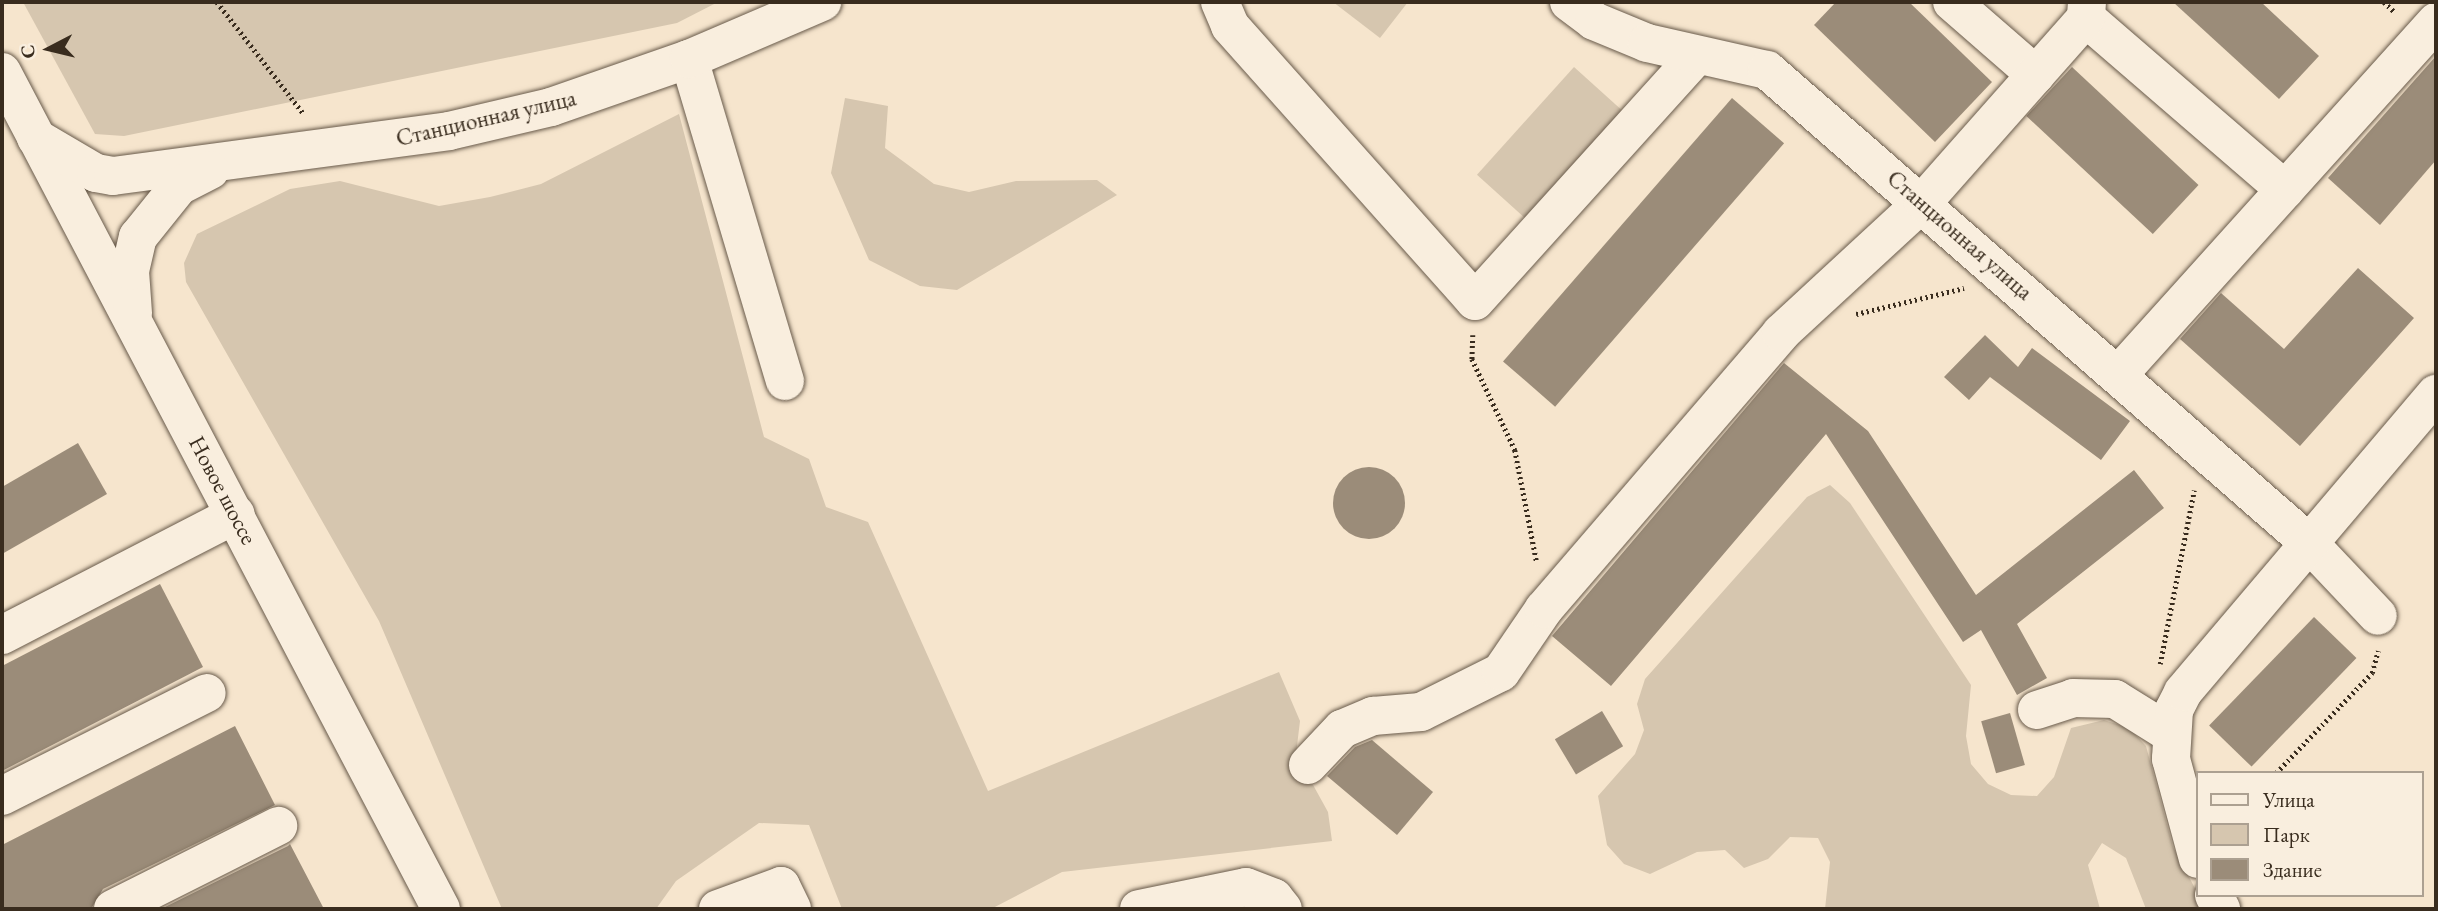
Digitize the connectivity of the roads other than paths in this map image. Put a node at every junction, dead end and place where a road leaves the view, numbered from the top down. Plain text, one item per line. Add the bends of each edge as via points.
1 (822, 2) edge
2 (1220, 2) edge
3 (1569, 2) edge
4 (1952, 2) edge
5 (2087, 10) edge
6 (2436, 22) edge
7 (1698, 55) junction
8 (689, 59) junction
9 (2, 72) edge
10 (2036, 75) junction
11 (2, 116) edge
12 (34, 136) junction
13 (218, 166) junction
14 (96, 173) junction
15 (2285, 190) junction
16 (1923, 202) junction
17 (74, 211) junction
18 (134, 322) junction
19 (2119, 374) junction
20 (785, 381) dead end
21 (2436, 394) edge
22 (236, 513) junction
23 (2309, 543) junction
24 (2378, 616) road end
25 (2, 635) edge
26 (207, 693) dead end
27 (2037, 710) dead end
28 (2171, 734) junction
29 (1308, 765) dead end
30 (2, 796) edge
31 (278, 827) dead end
32 (2196, 852) edge
33 (113, 909) edge
34 (441, 909) edge
35 (718, 909) edge
36 (792, 909) edge
37 (1139, 909) edge
38 (1283, 909) edge

1 - 8 street, Станционная улица
2 - 7 street via 1230,26 1475,301
3 - 7 street, Станционная улица via 1637,38
4 - 10 street
5 - 10 street
5 - 15 street
6 - 15 street
7 - 16 street, Станционная улица via 1767,71
8 - 13 street, Станционная улица via 551,107 331,150
8 - 20 street
9 - 12 street, Новое шоссе
10 - 16 street
11 - 12 street
12 - 14 street
12 - 17 street, Новое шоссе
13 - 14 street
13 - 18 street via 178,186 138,237 130,271
14 - 17 street via 77,195
15 - 19 street
16 - 19 street, Станционная улица
16 - 29 street via 1781,333 1544,609 1501,672 1421,712 1373,716 1342,729
17 - 18 street, Новое шоссе
18 - 22 street, Новое шоссе
19 - 23 street, Станционная улица
21 - 23 street
22 - 25 street
22 - 34 street, Новое шоссе
23 - 24 street, Станционная улица
23 - 28 street via 2172,681
26 - 30 street
27 - 28 street via 2073,698 2115,699
28 - 32 street via 2176,783
31 - 33 street
35 - 36 street via 781,886
37 - 38 street via 1247,887 1274,898

